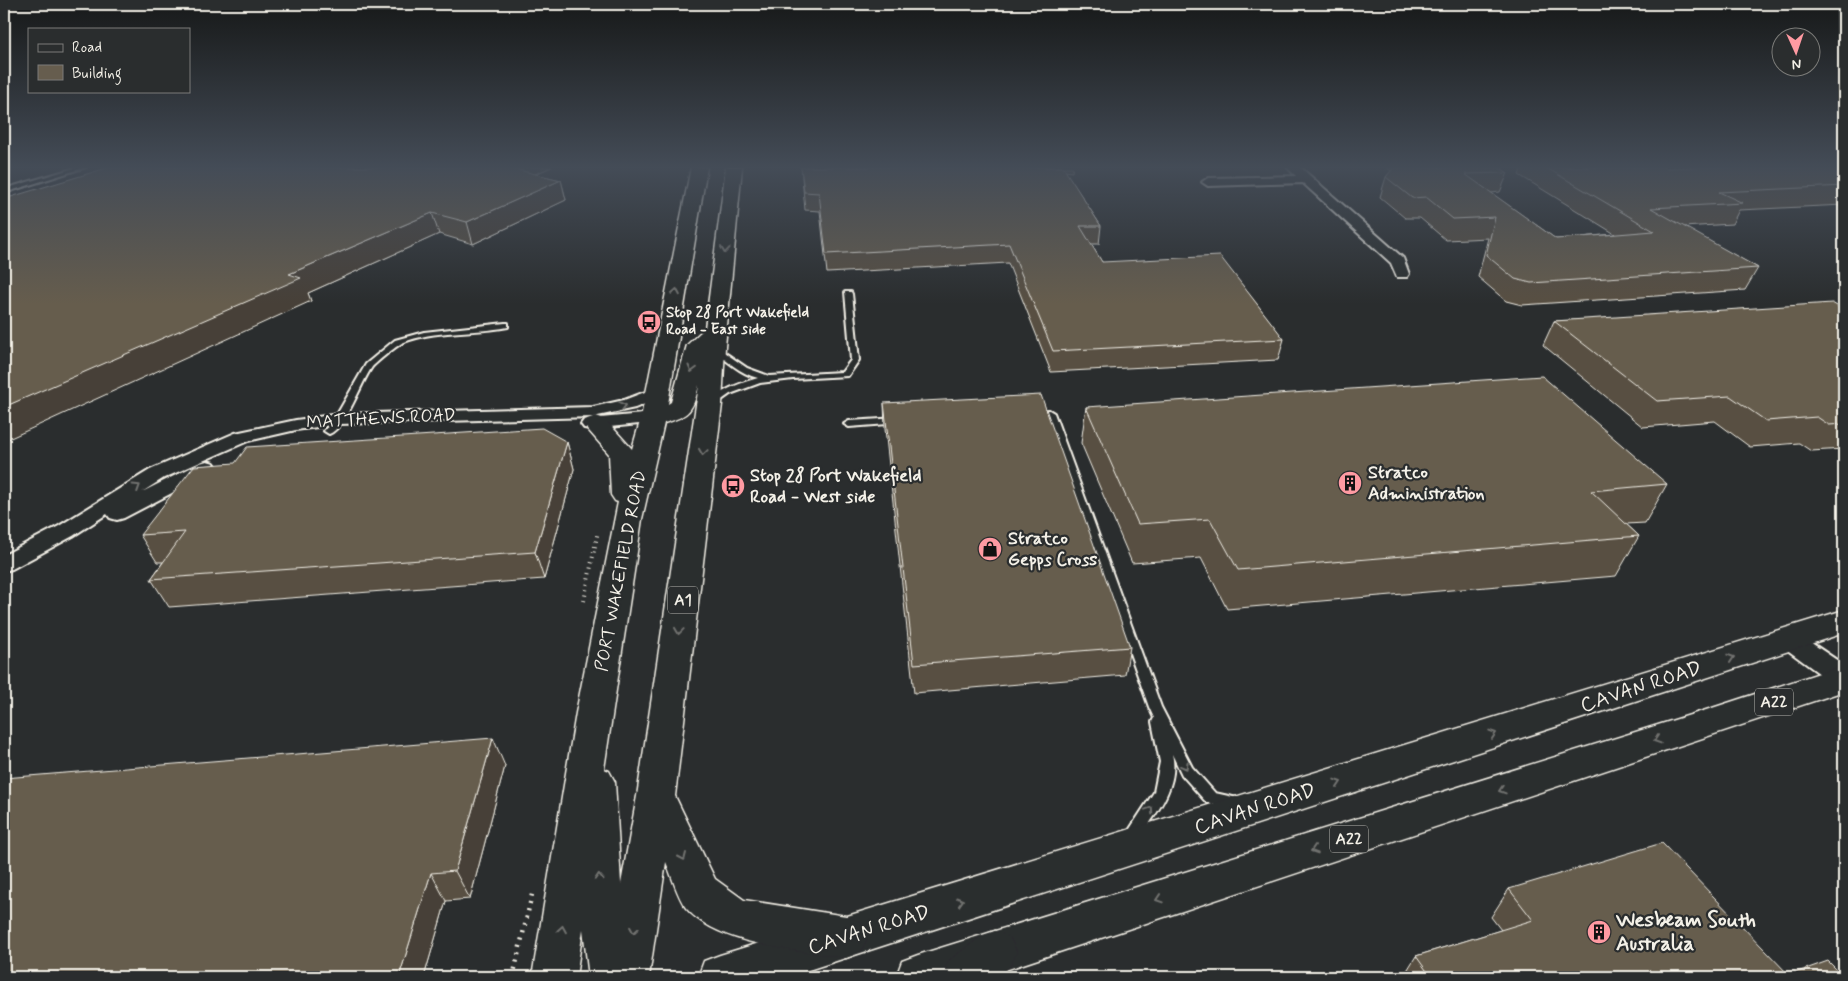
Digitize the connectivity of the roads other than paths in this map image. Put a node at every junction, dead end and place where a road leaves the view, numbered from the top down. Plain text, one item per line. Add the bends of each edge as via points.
1 (691, 213) edge
2 (729, 213) edge
3 (1344, 213) edge
4 (1402, 274) dead end
5 (848, 294) dead end
6 (505, 325) dead end
7 (715, 338) junction
8 (774, 378) junction
9 (658, 392) junction
10 (710, 404) junction
11 (1020, 414) edge
12 (653, 418) junction
13 (906, 421) edge
14 (596, 424) junction
15 (849, 424) dead end
16 (334, 425) junction
17 (628, 519) junction
18 (4, 564) edge
19 (1844, 621) edge
20 (1790, 640) junction
21 (1844, 678) edge
22 (1155, 707) junction
23 (594, 713) junction
24 (656, 796) junction
25 (1260, 808) junction
26 (1123, 851) junction
27 (846, 937) junction
28 (980, 964) edge
29 (554, 977) edge
30 (610, 977) edge
31 (627, 977) edge
32 (720, 977) edge
33 (918, 977) edge

9 -> 1 main road, PORT WAKEFIELD ROAD
2 -> 7 main road, A1
3 - 4 street via 1398,261
5 - 8 lane via 855,360 845,374
6 - 16 lane via 424,334 398,342 369,366
7 - 8 lane via 740,369
7 - 10 main road, A1
7 -> 12 main road via 698,345 682,406
8 - 10 lane via 730,389
9 - 12 main road, PORT WAKEFIELD ROAD
16 -> 9 street, MATTHEWS ROAD via 592,412 629,404
10 -> 24 main road, A1
11 - 22 lane via 1049,413
12 - 14 street, MATTHEWS ROAD
12 - 17 main road, PORT WAKEFIELD ROAD
13 - 15 lane
14 - 16 street, MATTHEWS ROAD via 380,428
14 - 17 main road via 623,458
16 - 18 street, MATTHEWS ROAD via 251,448 204,468 115,514 66,531
17 - 23 main road, PORT WAKEFIELD ROAD
19 - 20 main road, CAVAN ROAD
20 - 21 street
25 -> 20 main road, CAVAN ROAD
21 -> 28 main road, A22
22 -> 25 lane via 1187,771 1210,798
26 -> 22 lane via 1161,794 1167,762
29 -> 23 main road, PORT WAKEFIELD ROAD
30 -> 23 main road via 599,880
24 -> 27 main road via 700,893 712,904 742,920
24 -> 31 main road, A1
25 - 26 main road, CAVAN ROAD
27 -> 26 main road, CAVAN ROAD
27 - 32 main road, CAVAN ROAD
28 - 33 main road

